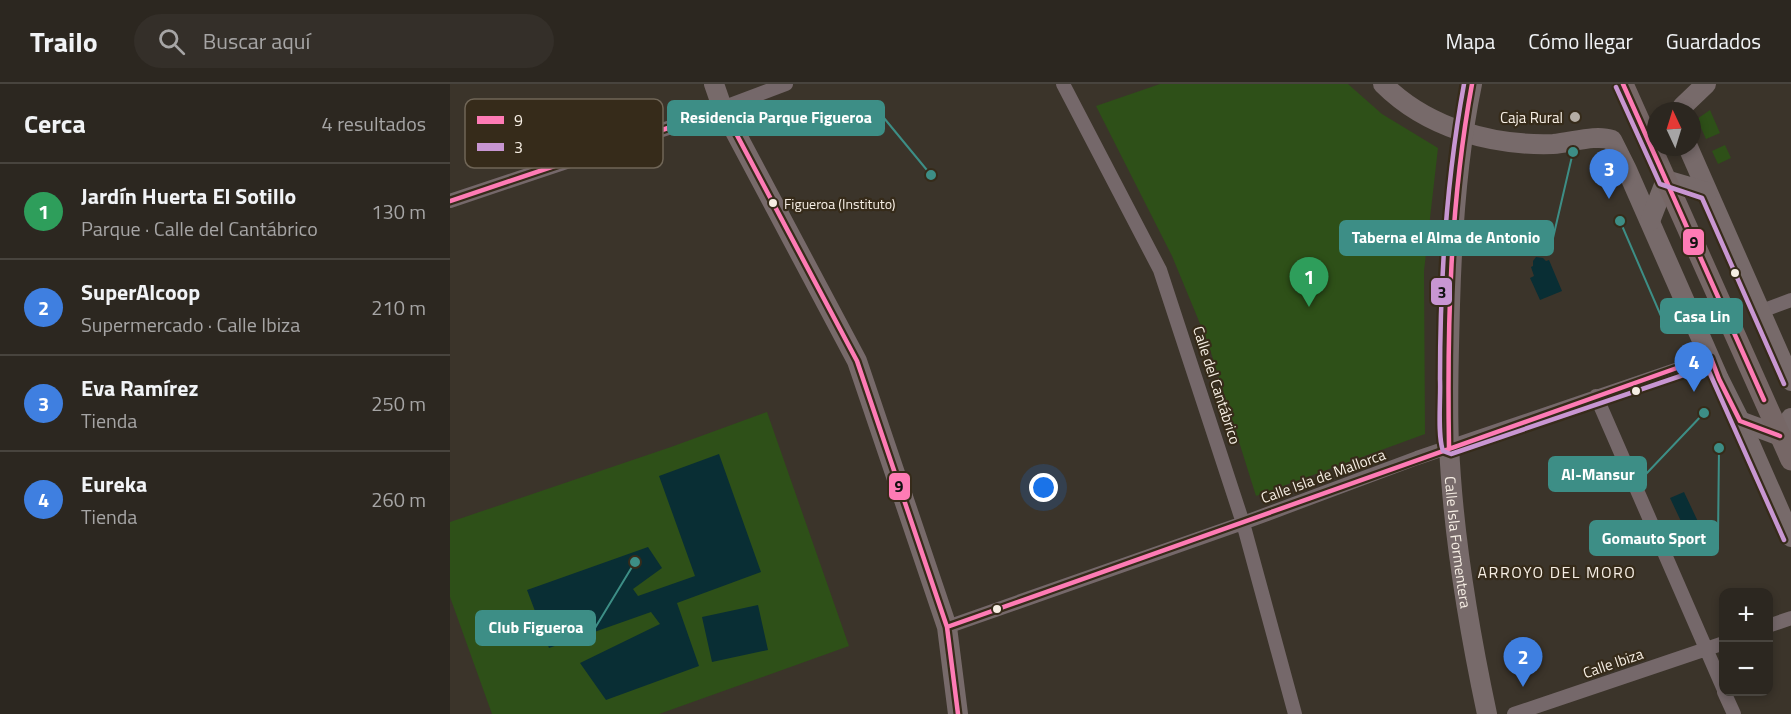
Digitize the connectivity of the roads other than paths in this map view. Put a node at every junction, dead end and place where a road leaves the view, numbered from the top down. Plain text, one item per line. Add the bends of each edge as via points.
1 (714, 84) edge
2 (786, 84) edge
3 (1063, 84) edge
4 (1383, 84) edge
5 (1472, 84) edge
6 (1623, 84) edge
7 (1706, 84) edge
8 (1687, 102) edge
9 (722, 107) junction
10 (663, 130) edge
11 (1462, 132) junction
12 (1692, 156) edge
13 (549, 168) edge
14 (1666, 180) junction
15 (1707, 192) junction
16 (450, 201) edge
17 (1650, 220) junction
18 (1791, 300) edge
19 (1759, 312) junction
20 (1710, 357) junction
21 (1791, 381) edge
22 (1596, 396) junction
23 (1740, 421) junction
24 (1786, 427) edge
25 (1449, 447) junction
26 (1791, 459) edge
27 (1243, 523) junction
28 (1791, 537) edge
29 (1791, 618) edge
30 (1773, 624) edge
31 (947, 627) junction
32 (1719, 645) edge
33 (1705, 649) junction
34 (1719, 680) edge
35 (1726, 696) edge
36 (958, 714) edge
37 (1295, 714) edge
38 (1487, 714) edge
39 (1514, 714) edge
40 (1734, 714) edge

1 - 9 main road
2 - 9 street
3 - 27 street, Calle del Cantábrico via 1160,270
4 - 11 main road via 1432,119
5 - 11 main road, Calle Isla Formentera
6 - 14 main road
7 - 8 main road
9 - 10 street
9 - 31 main road via 857,361
11 - 17 main road via 1528,144 1612,140
11 - 25 main road, Calle Isla Formentera via 1451,258
12 - 15 main road
13 - 16 street
14 - 15 main road
14 - 17 main road
14 - 24 main road
15 - 19 main road
17 - 20 main road
18 - 19 street
19 - 21 main road
20 - 22 street, Calle Isla de Mallorca
20 - 23 main road
22 - 25 street, Calle Isla de Mallorca
22 - 33 street
23 - 24 main road
23 - 28 main road
24 - 26 main road
25 - 27 street, Calle Isla de Mallorca
25 - 38 main road, Calle Isla Formentera via 1462,583
27 - 31 street, Calle Isla de Mallorca
27 - 37 street, Calle del Cantábrico
29 - 30 street
31 - 36 main road
32 - 33 street, Calle Ibiza
33 - 34 street
33 - 39 street, Calle Ibiza
35 - 40 street

